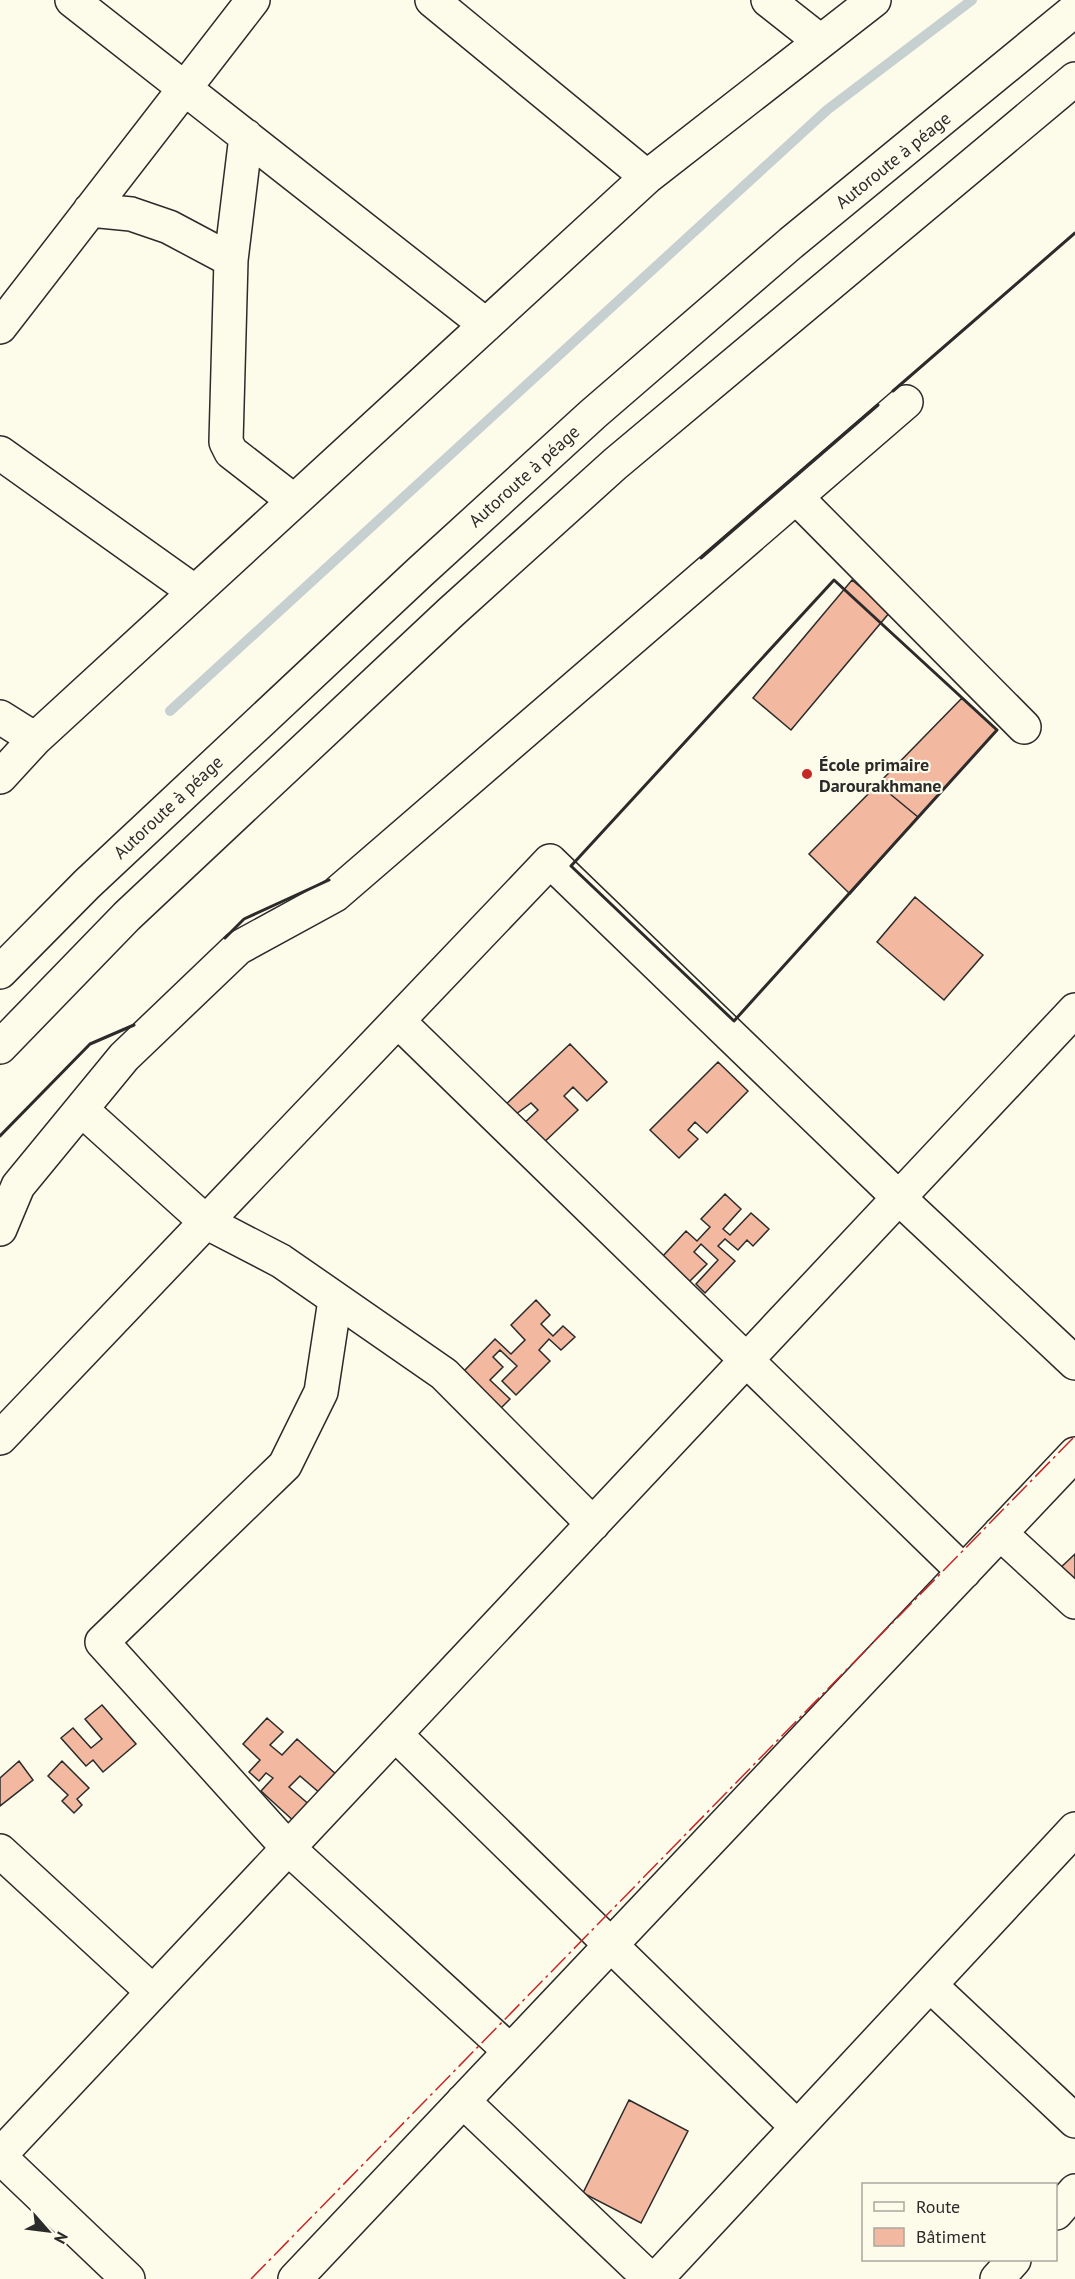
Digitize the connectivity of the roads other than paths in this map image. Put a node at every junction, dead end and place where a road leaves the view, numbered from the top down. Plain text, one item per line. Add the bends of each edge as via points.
1 (72, 0) edge
2 (254, 0) edge
3 (432, 0) edge
4 (768, 0) edge
5 (874, 0) edge
6 (1075, 10) edge
7 (820, 41) junction
8 (1075, 79) edge
9 (185, 88) junction
10 (246, 136) junction
11 (647, 177) junction
12 (90, 210) junction
13 (231, 260) junction
14 (486, 325) junction
15 (0, 327) edge
16 (906, 402) dead end
17 (0, 453) edge
18 (797, 498) junction
19 (294, 501) junction
20 (195, 592) junction
21 (0, 717) edge
22 (1024, 728) dead end
23 (35, 740) junction
24 (0, 777) edge
25 (0, 972) edge
26 (1075, 1010) edge
27 (398, 1021) junction
28 (0, 1047) edge
29 (82, 1110) junction
30 (899, 1198) junction
31 (206, 1222) junction
32 (0, 1229) edge
33 (335, 1300) junction
34 (747, 1360) junction
35 (1075, 1363) edge
36 (0, 1438) edge
37 (1075, 1454) edge
38 (593, 1524) junction
39 (1000, 1533) junction
40 (964, 1572) junction
41 (1075, 1602) edge
42 (395, 1734) junction
43 (1075, 1829) edge
44 (288, 1848) junction
45 (0, 1851) edge
46 (611, 1945) junction
47 (930, 1985) junction
48 (153, 1992) junction
49 (510, 2051) junction
50 (463, 2102) junction
51 (1075, 2121) edge
52 (797, 2127) junction
53 (0, 2156) edge
54 (1075, 2191) edge
55 (1057, 2212) edge
56 (1012, 2261) edge
57 (128, 2279) edge
58 (295, 2279) edge
59 (650, 2279) edge
60 (656, 2279) edge
61 (997, 2279) edge

1 - 9 main road
2 - 9 main road
3 - 11 main road
4 - 7 main road
5 - 7 main road
6 - 25 main road, Autoroute à péage via 791,243 593,414 95,876
7 - 11 main road
8 - 28 main road via 686,404 493,574 127,916
9 - 10 main road
9 - 12 main road
10 - 13 main road
10 - 14 main road
11 - 14 main road
12 - 13 main road via 131,214 169,227
12 - 15 main road
13 - 19 main road via 226,442 231,452
14 - 19 main road
16 - 18 main road
17 - 20 main road
18 - 22 main road
18 - 29 main road via 335,895 238,948 124,1058
19 - 20 main road
20 - 23 main road
21 - 23 main road
23 - 24 main road
26 - 30 main road
27 - 30 main road via 550,861
27 - 31 main road
27 - 34 main road
29 - 31 main road
29 - 32 main road via 18,1186
30 - 34 main road
30 - 35 main road
31 - 33 main road via 281,1261
31 - 36 main road
33 - 38 main road via 444,1374
33 - 44 main road via 321,1392 285,1465 102,1642
34 - 38 main road
34 - 40 main road
37 - 39 main road
38 - 42 main road
39 - 40 main road
39 - 41 main road
40 - 46 main road
42 - 44 main road
42 - 46 main road
43 - 47 main road
44 - 48 main road
44 - 49 main road
45 - 48 main road
46 - 49 main road
46 - 52 main road
47 - 51 main road
47 - 52 main road
48 - 53 main road
49 - 50 main road
50 - 58 main road
50 - 59 main road
52 - 60 main road
53 - 57 main road
54 - 55 main road
56 - 61 main road

